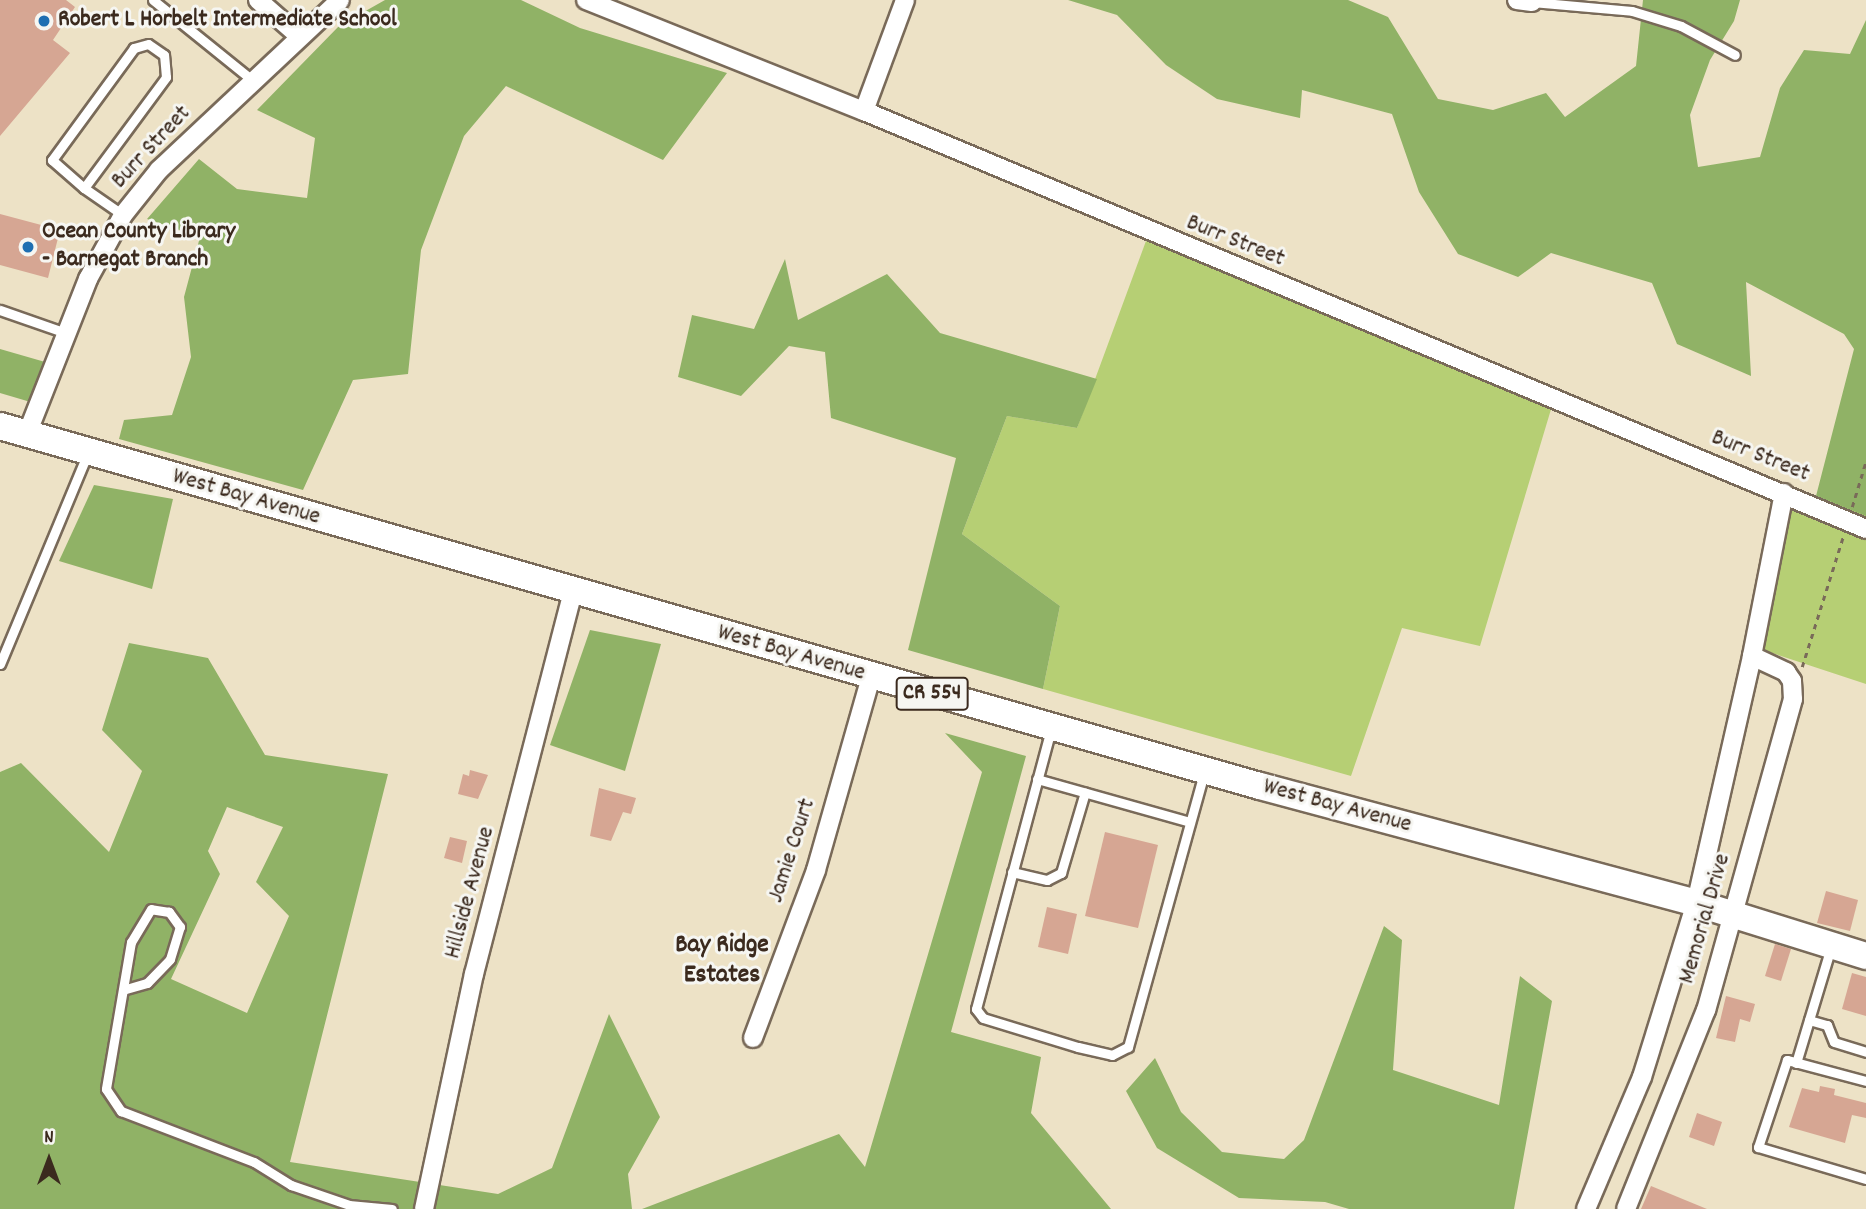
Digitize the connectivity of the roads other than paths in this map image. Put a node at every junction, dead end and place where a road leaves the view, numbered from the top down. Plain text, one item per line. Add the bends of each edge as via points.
1 (153, 0) edge
2 (258, 0) edge
3 (340, 0) edge
4 (586, 0) edge
5 (905, 0) edge
6 (1524, 1) edge
7 (299, 36) junction
8 (1735, 55) dead end
9 (252, 80) junction
10 (864, 111) junction
11 (84, 188) junction
12 (123, 215) junction
13 (0, 310) edge
14 (66, 333) junction
15 (0, 426) edge
16 (27, 434) junction
17 (88, 453) junction
18 (1784, 493) junction
19 (1866, 529) edge
20 (573, 591) junction
21 (1752, 656) junction
22 (0, 664) edge
23 (871, 677) junction
24 (1051, 727) junction
25 (1205, 771) junction
26 (1037, 779) junction
27 (1085, 792) junction
28 (1190, 822) junction
29 (1012, 872) junction
30 (1696, 902) junction
31 (1733, 914) junction
32 (1832, 945) junction
33 (1866, 956) edge
34 (126, 989) junction
35 (1809, 1020) junction
36 (753, 1038) dead end
37 (1866, 1052) edge
38 (1796, 1063) junction
39 (1866, 1081) edge
40 (1866, 1179) edge
41 (392, 1209) edge
42 (424, 1209) edge
43 (1586, 1209) edge
44 (1626, 1209) edge

1 - 9 lane
2 - 7 street
3 - 7 street, Burr Street
4 - 10 street, Burr Street
5 - 10 street
6 - 8 lane via 1632,10 1681,26
7 - 9 street, Burr Street
9 - 12 street, Burr Street via 159,170
10 - 18 street, Burr Street via 1027,183
11 - 11 lane via 166,77 164,55 148,44 134,48 52,160
11 - 12 lane
12 - 14 street, Burr Street via 93,269
13 - 14 lane
14 - 16 street, Burr Street
15 - 16 main road, West Bay Avenue / CR 554
16 - 17 main road, West Bay Avenue / CR 554
17 - 20 main road, West Bay Avenue / CR 554
17 - 22 lane
18 - 19 street, Burr Street
18 - 21 street, Memorial Drive
20 - 23 main road, West Bay Avenue / CR 554
20 - 42 street, Hillside Avenue via 474,974
21 - 30 street, Memorial Drive
21 - 31 street, Memorial Drive via 1786,672 1794,690
23 - 24 main road, West Bay Avenue / CR 554
23 - 36 street, Jamie Court via 816,870
24 - 25 main road, West Bay Avenue / CR 554
24 - 26 lane
25 - 28 lane
25 - 30 main road, West Bay Avenue / CR 554
26 - 27 lane
26 - 29 lane
27 - 28 lane
27 - 29 lane via 1061,873 1047,880
28 - 29 lane via 1128,1047 1117,1055 978,1014 976,1003
30 - 31 main road, West Bay Avenue / CR 554
30 - 43 street, Memorial Drive via 1642,1077
31 - 32 main road, West Bay Avenue / CR 554
31 - 44 street, Memorial Drive via 1706,1010
32 - 33 main road, West Bay Avenue / CR 554
32 - 35 lane
34 - 34 lane via 131,942 151,909 169,912 180,927 170,960 147,983
34 - 41 lane via 106,1089 121,1111 254,1162 291,1185 349,1205
35 - 37 lane via 1827,1025 1834,1042
35 - 38 lane
38 - 39 lane
38 - 40 lane via 1787,1060 1758,1147

